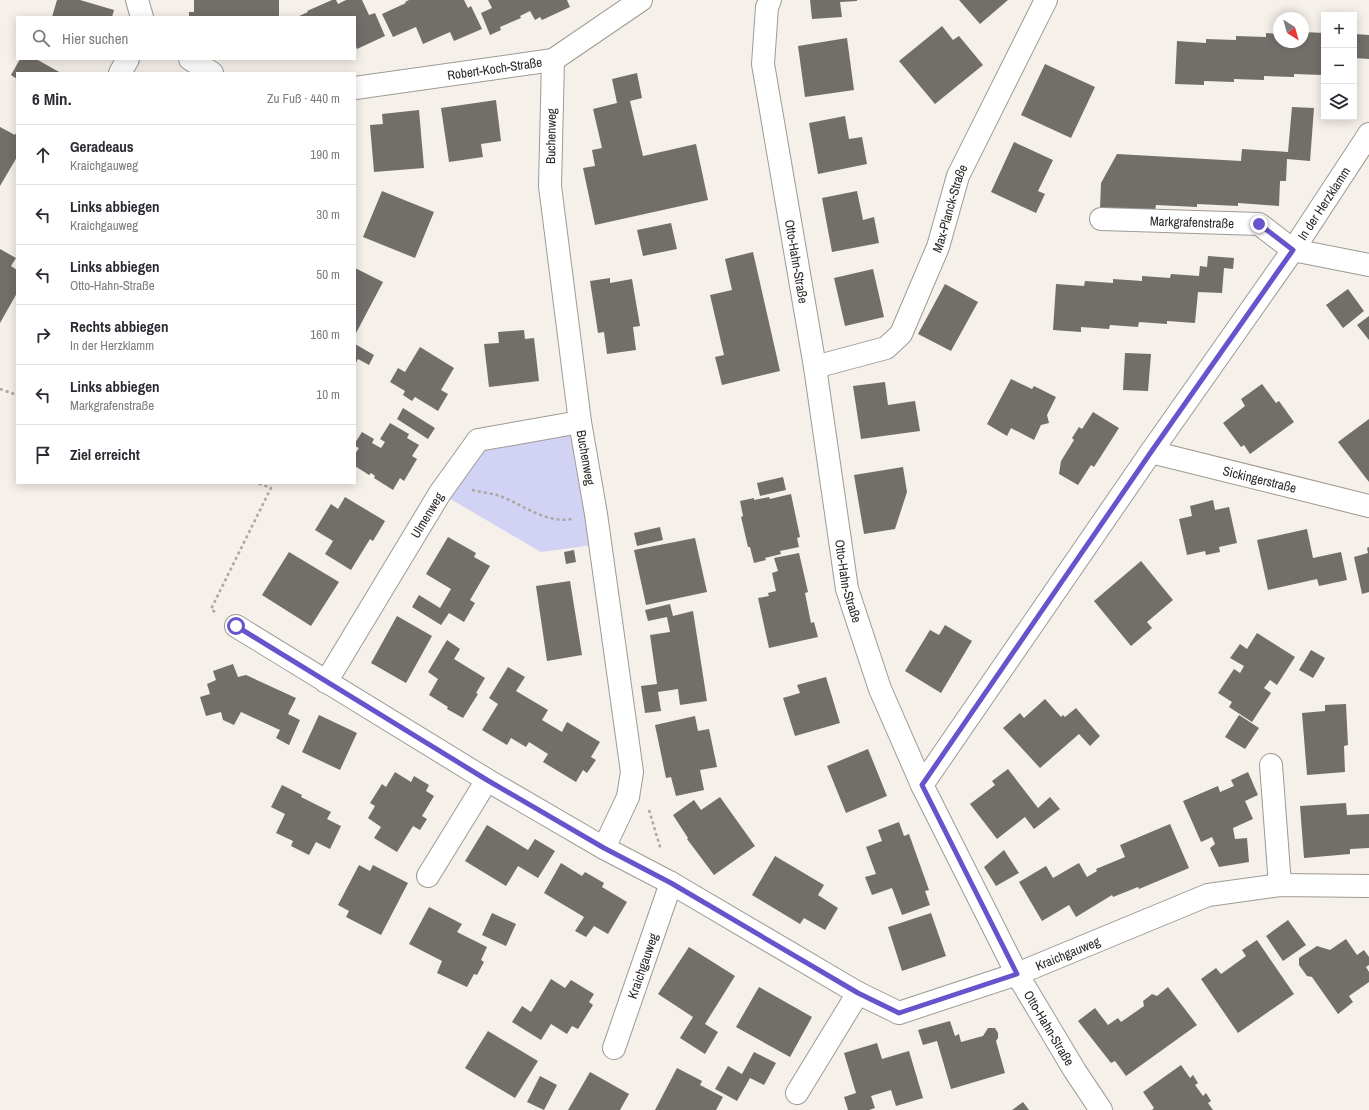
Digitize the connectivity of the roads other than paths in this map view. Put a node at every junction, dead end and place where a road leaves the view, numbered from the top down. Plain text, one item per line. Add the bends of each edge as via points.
1 (137, 0) edge
2 (641, 0) edge
3 (770, 0) edge
4 (1046, 0) edge
5 (142, 16) edge
6 (127, 60) edge
7 (192, 60) edge
8 (553, 60) junction
9 (121, 72) edge
10 (210, 72) edge
11 (356, 88) edge
12 (1369, 134) edge
13 (1102, 219) dead end
14 (1293, 250) junction
15 (1369, 264) edge
16 (815, 367) junction
17 (580, 422) junction
18 (1151, 452) junction
19 (1369, 506) edge
20 (236, 626) road end
21 (326, 682) junction
22 (1272, 765) dead end
23 (487, 780) junction
24 (922, 785) junction
25 (604, 848) junction
26 (428, 876) dead end
27 (671, 883) junction
28 (1280, 885) junction
29 (1369, 886) edge
30 (1017, 974) junction
31 (858, 993) junction
32 (614, 1048) dead end
33 (797, 1093) dead end
34 (1101, 1110) edge

1 - 5 street
2 - 8 street, Robert-Koch-Straße
3 - 16 street, Otto-Hahn-Straße via 767,7 763,64
4 - 16 street, Max-Planck-Straße via 958,176 938,247 901,334 886,348
6 - 9 street
7 - 10 street
8 - 11 street, Robert-Koch-Straße
8 - 17 street, Buchenweg via 550,186
12 - 14 street, In der Herzklamm
13 - 14 street, Markgrafenstraße via 1259,224
14 - 15 street, Markgrafenstraße
14 - 18 street, In der Herzklamm
16 - 24 street, Otto-Hahn-Straße via 847,589 880,689
17 - 21 street, Ulmenweg via 478,440 449,480
17 - 25 street, Buchenweg via 596,514 632,772 628,797
18 - 19 street, Sickingerstraße
18 - 24 street, In der Herzklamm
20 - 21 street, Kraichgauweg
21 - 23 street, Kraichgauweg
22 - 28 street
23 - 25 street, Kraichgauweg
23 - 26 street
24 - 30 street, Otto-Hahn-Straße
25 - 27 street, Kraichgauweg
27 - 31 street, Kraichgauweg
27 - 32 street, Kraichgauweg
28 - 29 street, Kraichgauweg
28 - 30 street, Kraichgauweg via 1208,896
30 - 31 street, Kraichgauweg via 899,1013
30 - 34 street, Otto-Hahn-Straße
31 - 33 street

